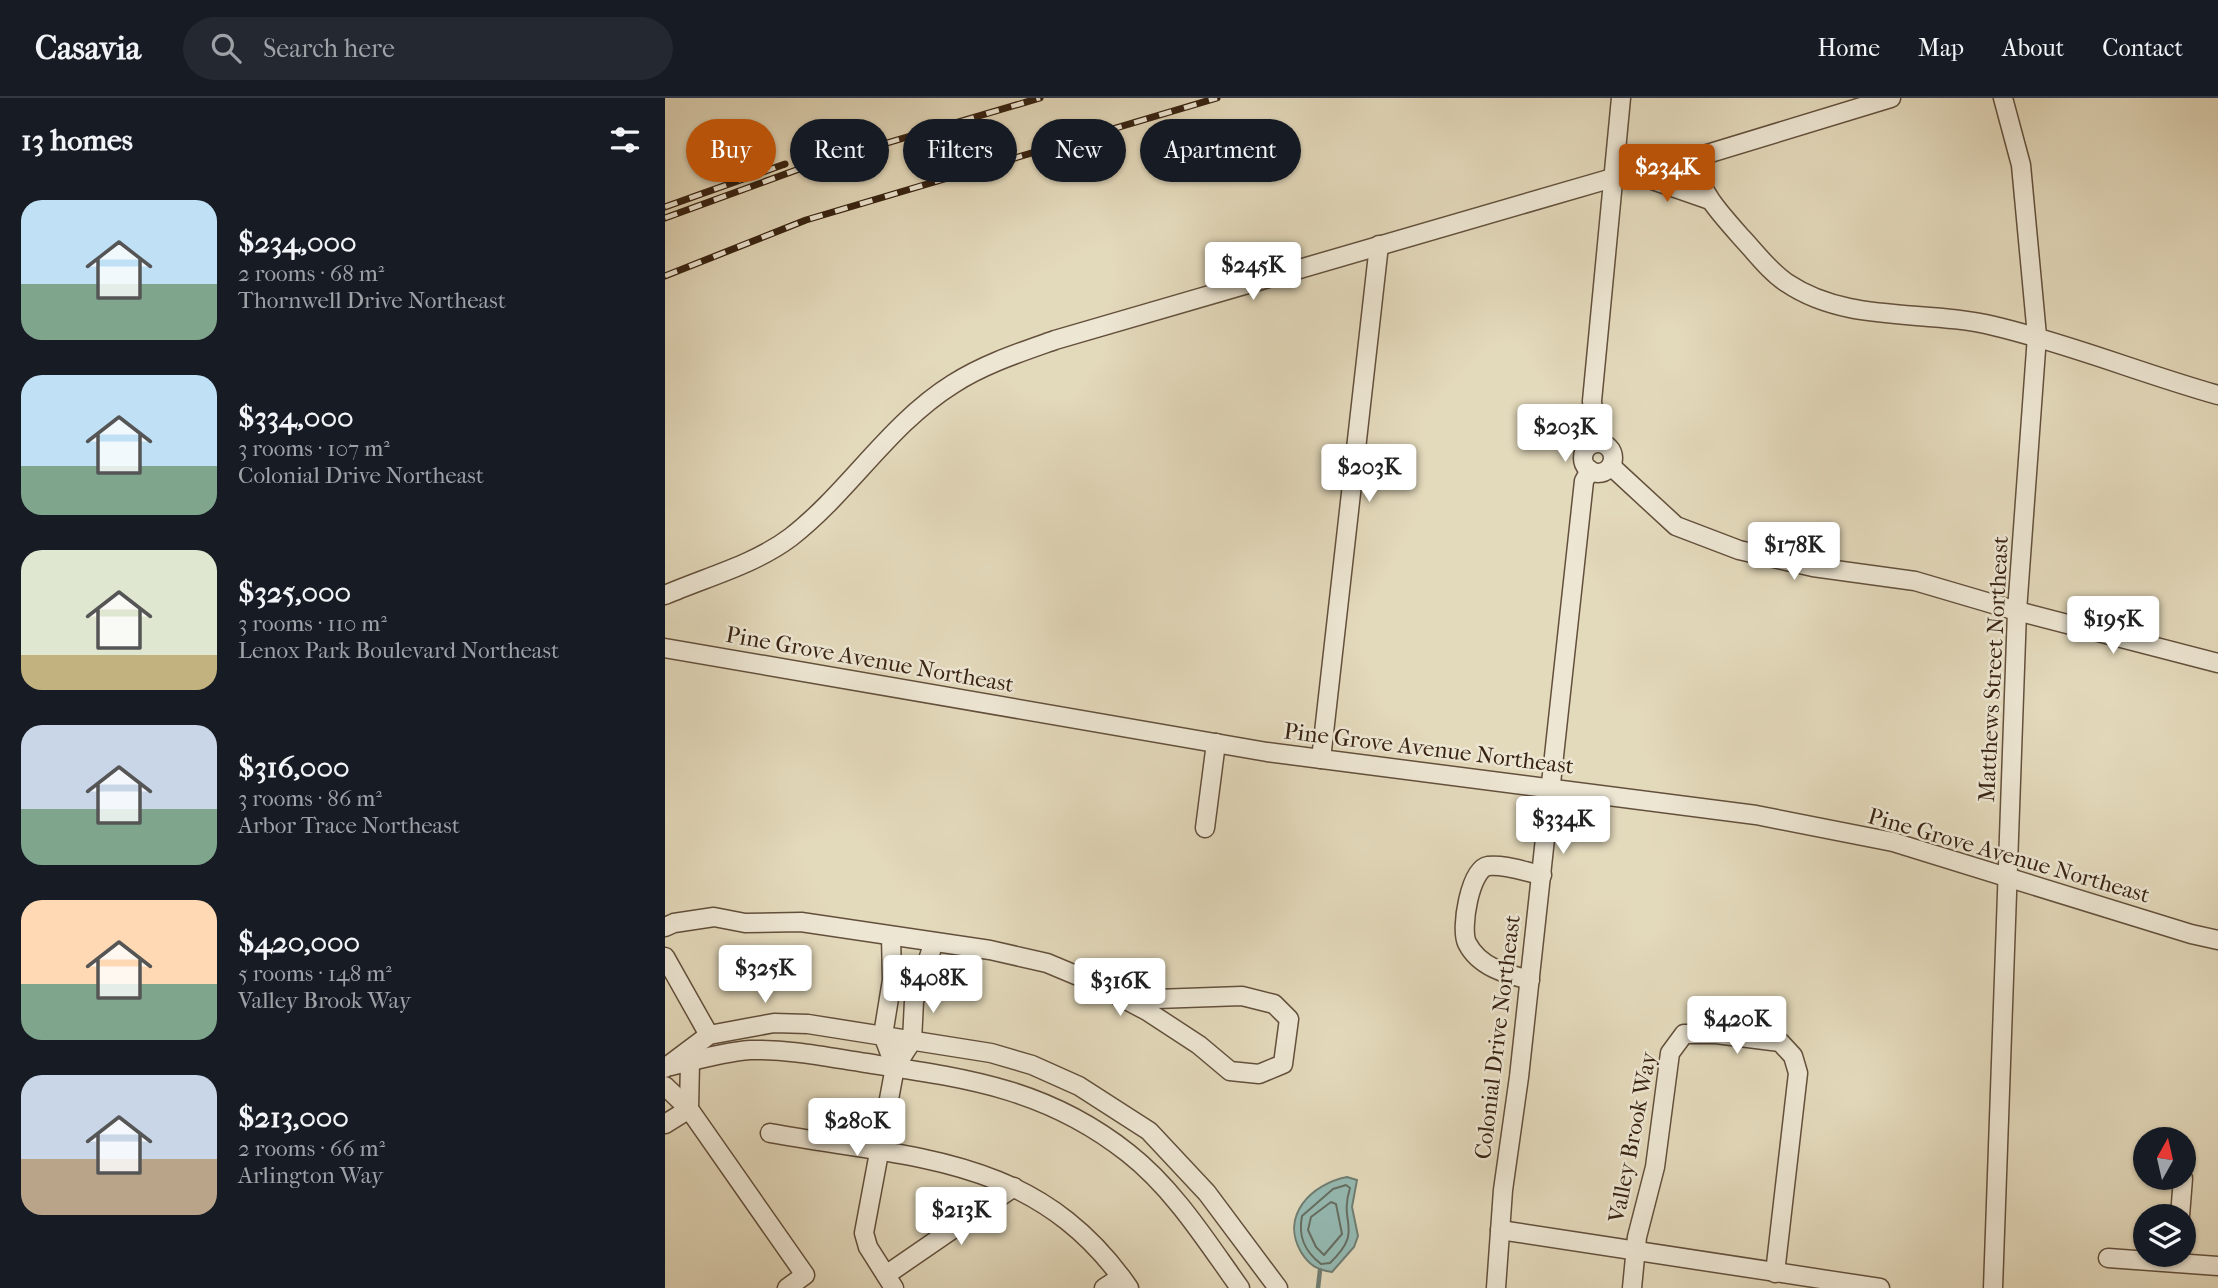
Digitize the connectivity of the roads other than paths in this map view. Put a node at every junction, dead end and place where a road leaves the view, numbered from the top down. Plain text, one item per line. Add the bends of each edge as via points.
1 (1621, 98) edge
2 (1891, 98) edge
3 (2003, 98) edge
4 (1691, 159) junction
5 (1638, 175) junction
6 (1616, 177) junction
7 (1707, 199) junction
8 (1379, 245) junction
9 (2037, 336) junction
10 (2218, 395) edge
11 (1596, 442) junction
12 (1611, 466) junction
13 (1590, 470) junction
14 (666, 591) edge
15 (2017, 611) junction
16 (665, 648) edge
17 (2218, 663) edge
18 (1216, 743) junction
19 (1321, 759) junction
20 (1551, 788) junction
21 (1205, 828) dead end
22 (1542, 875) junction
23 (2010, 876) junction
24 (665, 927) edge
25 (891, 936) junction
26 (2218, 940) edge
27 (934, 943) junction
28 (665, 957) edge
29 (1530, 980) junction
30 (891, 996) junction
31 (1127, 1000) junction
32 (914, 1001) junction
33 (709, 1035) junction
34 (883, 1035) junction
35 (912, 1041) junction
36 (689, 1062) junction
37 (666, 1067) edge
38 (895, 1068) junction
39 (665, 1086) edge
40 (689, 1109) junction
41 (665, 1124) edge
42 (770, 1133) dead end
43 (878, 1153) junction
44 (1014, 1187) junction
45 (1500, 1230) junction
46 (1636, 1251) junction
47 (2108, 1258) dead end
48 (2133, 1258) edge
49 (2196, 1262) edge
50 (2218, 1266) edge
51 (1775, 1273) junction
52 (890, 1282) edge
53 (1125, 1282) edge
54 (1855, 1286) edge
55 (787, 1288) edge
56 (1104, 1288) edge
57 (1241, 1288) edge
58 (1278, 1288) edge
59 (1496, 1288) edge
60 (1632, 1288) edge
61 (1880, 1288) edge
62 (1993, 1288) edge

1 - 6 street
2 - 4 street
3 - 9 street, Matthews Street Northeast via 2021,166
4 - 5 street
4 - 7 street
5 - 6 street
5 - 7 street
6 - 8 street
6 - 11 street via 1592,401
7 - 9 street via 1786,282 1820,300 1864,312 1990,324
8 - 14 street via 1002,359 952,384 899,427 827,505 789,538 755,558
8 - 19 street
9 - 10 street
9 - 15 street, Matthews Street Northeast
11 - 12 street via 1611,450
11 - 13 street via 1583,457
12 - 13 street via 1601,472
12 - 15 street via 1676,526 1739,550 1915,581
13 - 20 street, Colonial Drive Northeast via 1584,481
15 - 17 street
15 - 23 street, Matthews Street Northeast
16 - 18 street, Pine Grove Avenue Northeast
18 - 19 street, Pine Grove Avenue Northeast
18 - 21 street
19 - 20 street, Pine Grove Avenue Northeast
20 - 22 street, Colonial Drive Northeast
20 - 23 street, Pine Grove Avenue Northeast via 1756,815 1893,842
22 - 29 street, Colonial Drive Northeast
22 - 29 street via 1490,866 1481,869 1473,879 1464,931 1472,951 1498,972
23 - 26 street, Pine Grove Avenue Northeast
23 - 62 street, Matthews Street Northeast
24 - 25 street via 714,917 745,923 801,922
25 - 27 street
25 - 30 street
27 - 31 street via 1047,963
27 - 32 street
28 - 33 street
29 - 45 street, Colonial Drive Northeast
30 - 32 street
30 - 34 street
31 - 31 street via 1199,1045 1230,1071 1259,1074 1283,1064 1289,1019 1274,1004 1242,996
32 - 35 street
33 - 34 street via 774,1023
33 - 37 street
34 - 35 street
34 - 38 street
35 - 38 street
35 - 58 street via 991,1053 1032,1066 1113,1106 1149,1131 1175,1157
36 - 37 street
36 - 38 street via 746,1050 775,1050
36 - 40 street
38 - 43 street
38 - 57 street via 985,1082 1021,1093 1097,1131 1153,1177
39 - 40 street
40 - 41 street
40 - 55 street via 805,1275
42 - 43 street
43 - 44 street via 948,1163
43 - 52 street via 865,1233 868,1247
44 - 52 street
44 - 53 street via 1038,1198 1076,1227
45 - 46 street
45 - 59 street, Colonial Drive Northeast
46 - 51 street
46 - 51 street, Valley Brook Way via 1655,1167 1670,1053 1683,1034 1780,1042 1793,1056 1798,1073
46 - 60 street
47 - 48 street
49 - 50 street
51 - 54 street
53 - 56 street
54 - 61 street

